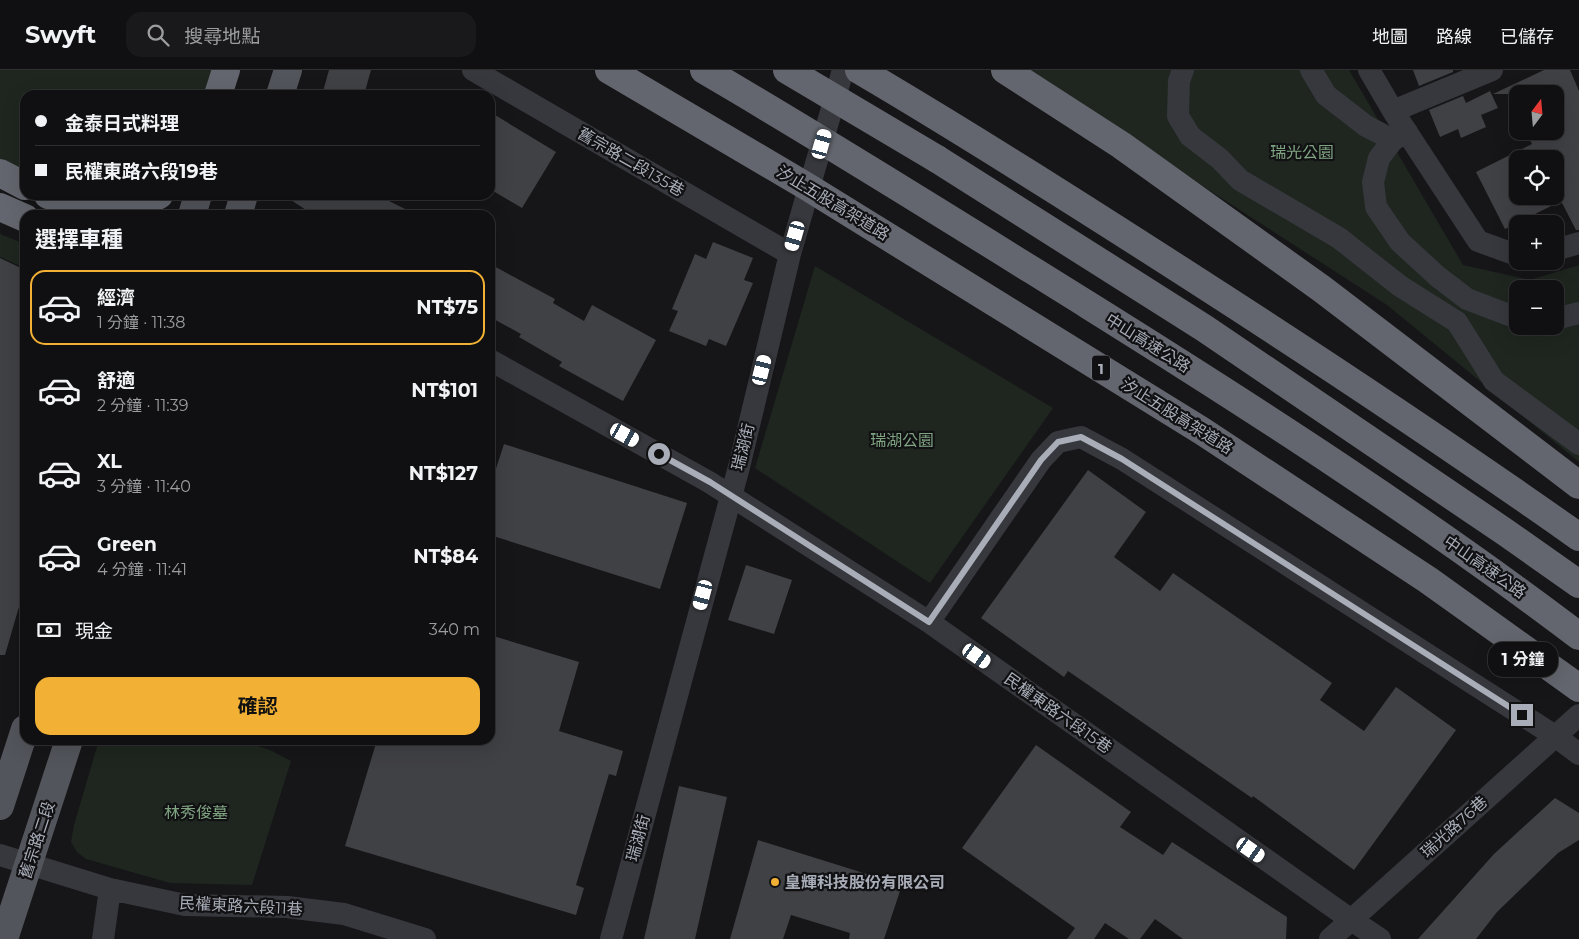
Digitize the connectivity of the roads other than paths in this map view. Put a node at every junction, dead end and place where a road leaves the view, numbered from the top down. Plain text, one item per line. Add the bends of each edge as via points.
1 (226, 70) edge
2 (239, 70) edge
3 (288, 70) edge
4 (473, 70) edge
5 (609, 70) edge
6 (704, 70) edge
7 (787, 70) edge
8 (843, 70) edge
9 (859, 70) edge
10 (1005, 70) edge
11 (1183, 70) edge
12 (1311, 70) edge
13 (1370, 70) edge
14 (1492, 70) edge
15 (220, 90) edge
16 (233, 90) edge
17 (282, 90) edge
18 (1393, 111) junction
19 (1400, 136) junction
20 (0, 173) edge
21 (20, 183) edge
22 (61, 200) edge
23 (150, 200) edge
24 (0, 208) edge
25 (112, 210) edge
26 (134, 210) edge
27 (20, 216) edge
28 (1579, 243) edge
29 (1564, 247) edge
30 (1509, 252) edge
31 (790, 254) junction
32 (1579, 313) edge
33 (1509, 315) edge
34 (1564, 317) edge
35 (495, 363) edge
36 (1579, 444) edge
37 (1579, 486) edge
38 (730, 495) junction
39 (1579, 537) edge
40 (1579, 584) edge
41 (929, 622) junction
42 (1579, 636) edge
43 (1579, 688) edge
44 (1579, 715) edge
45 (1555, 736) junction
46 (20, 744) edge
47 (67, 745) edge
48 (1579, 754) edge
49 (0, 806) edge
50 (0, 855) edge
51 (29, 864) junction
52 (110, 889) junction
53 (1350, 919) junction
54 (4, 939) edge
55 (103, 939) edge
56 (425, 939) edge
57 (611, 939) edge
58 (1330, 939) edge
59 (1380, 939) edge

1 - 15 highway
2 - 16 main road
3 - 17 main road
4 - 31 street, 舊宗路二段135巷
5 - 43 highway, 汐止五股高架道路 / 1, bridge via 806,186 1202,431 1428,580
6 - 42 highway, 中山高速公路, bridge via 914,196 1242,402 1490,570
7 - 40 highway, bridge via 1204,328
8 - 31 street, 瑞湖街
9 - 39 highway via 1081,206 1326,364
10 - 37 highway via 1121,144 1322,289
11 - 36 street via 1178,116 1190,136 1240,180 1339,238 1400,286 1457,322 1494,381
12 - 19 street via 1326,95 1366,126
13 - 18 street
14 - 18 street
18 - 19 street
19 - 30 street via 1478,241
19 - 33 street via 1379,158 1373,182 1376,207 1400,242 1437,276 1467,299
20 - 21 highway
22 - 25 highway
23 - 26 highway
24 - 27 highway
28 - 29 street
31 - 38 street, 瑞湖街
32 - 34 street
35 - 38 street, 民權東路六段15巷
38 - 41 street, 民權東路六段15巷
38 - 57 street, 瑞湖街
41 - 45 street via 1041,460 1058,442 1081,437 1122,459
41 - 53 street, 民權東路六段15巷
44 - 45 street, 瑞光路76巷
45 - 48 street
45 - 53 street, 瑞光路76巷
46 - 49 main road
47 - 51 main road, 舊宗路二段
50 - 51 street, 民權東路六段11巷
51 - 52 street, 民權東路六段11巷
51 - 54 main road, 舊宗路二段
52 - 55 street
52 - 56 street, 民權東路六段11巷 via 185,905 287,907 344,914
53 - 58 street, 瑞光路76巷
53 - 59 street, 民權東路六段15巷

